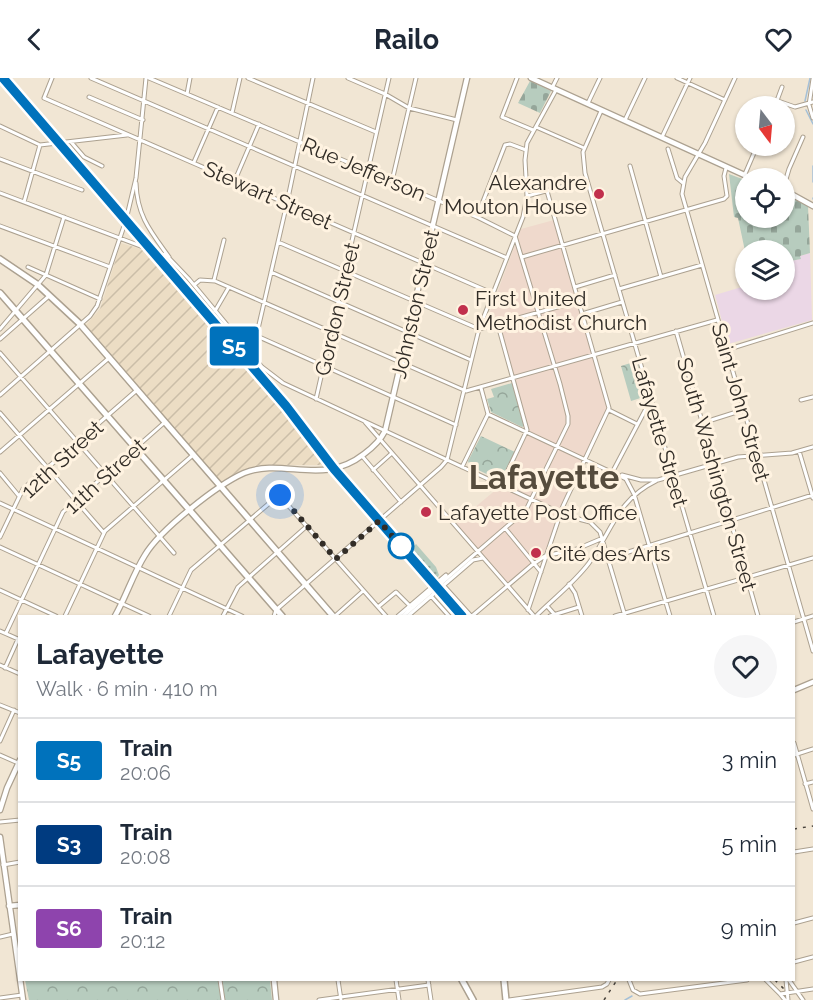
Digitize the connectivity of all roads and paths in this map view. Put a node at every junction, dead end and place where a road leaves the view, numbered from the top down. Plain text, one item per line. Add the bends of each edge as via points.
1 (52, 78) edge
2 (91, 78) edge
3 (148, 78) edge
4 (190, 78) edge
5 (240, 78) edge
6 (248, 78) edge
7 (313, 78) edge
8 (348, 78) edge
9 (389, 78) edge
10 (416, 78) edge
11 (466, 78) edge
12 (517, 78) edge
13 (531, 78) edge
14 (557, 78) edge
15 (600, 78) edge
16 (645, 78) edge
17 (677, 78) edge
18 (690, 78) edge
19 (735, 78) edge
20 (813, 79) edge
21 (688, 83) junction
22 (782, 87) dead end
23 (554, 89) junction
24 (187, 94) junction
25 (386, 94) junction
26 (779, 96) edge
27 (89, 98) dead end
28 (725, 100) junction
29 (144, 101) junction
30 (307, 103) junction
31 (811, 103) edge
32 (587, 105) junction
33 (218, 107) junction
34 (795, 107) edge
35 (410, 108) junction
36 (601, 111) junction
37 (232, 113) junction
38 (813, 118) edge
39 (143, 120) junction
40 (457, 120) junction
41 (625, 122) junction
42 (259, 124) junction
43 (0, 126) edge
44 (535, 128) junction
45 (208, 129) junction
46 (376, 132) junction
47 (129, 135) junction
48 (803, 137) dead end
49 (141, 139) junction
50 (662, 139) junction
51 (71, 142) junction
52 (299, 142) junction
53 (40, 145) junction
54 (249, 147) junction
55 (584, 148) junction
56 (669, 148) dead end
57 (526, 150) junction
58 (698, 155) junction
59 (0, 159) edge
60 (194, 162) junction
61 (295, 165) junction
62 (102, 166) dead end
63 (630, 166) dead end
64 (726, 168) junction
65 (790, 168) edge
66 (368, 171) junction
67 (33, 172) junction
68 (735, 172) edge
69 (136, 178) junction
70 (235, 180) junction
71 (587, 180) junction
72 (392, 181) junction
73 (683, 183) junction
74 (82, 190) dead end
75 (547, 191) junction
76 (0, 192) edge
77 (363, 195) junction
78 (795, 195) edge
79 (527, 196) junction
80 (439, 201) junction
81 (24, 202) junction
82 (287, 203) junction
83 (813, 206) edge
84 (686, 210) junction
85 (64, 217) junction
86 (477, 217) junction
87 (645, 222) junction
88 (433, 225) junction
89 (0, 226) edge
90 (355, 232) junction
91 (604, 234) junction
92 (515, 236) junction
93 (120, 239) junction
94 (224, 240) dead end
95 (278, 242) junction
96 (55, 245) junction
97 (562, 246) junction
98 (522, 257) junction
99 (507, 258) junction
100 (0, 259) edge
101 (171, 260) junction
102 (425, 263) junction
103 (702, 265) junction
104 (28, 267) dead end
105 (110, 267) junction
106 (271, 272) junction
107 (346, 272) junction
108 (46, 275) junction
109 (615, 275) junction
110 (661, 277) junction
111 (189, 279) junction
112 (200, 280) junction
113 (214, 280) junction
114 (37, 284) junction
115 (194, 285) junction
116 (229, 287) junction
117 (574, 287) junction
118 (619, 289) junction
119 (0, 293) edge
120 (492, 293) junction
121 (50, 294) junction
122 (100, 299) junction
123 (416, 301) junction
124 (579, 301) junction
125 (339, 302) junction
126 (622, 302) junction
127 (264, 303) junction
128 (15, 310) junction
129 (215, 311) junction
130 (538, 313) junction
131 (582, 314) junction
132 (22, 318) junction
133 (0, 320) edge
134 (717, 320) junction
135 (5, 322) junction
136 (813, 323) edge
137 (80, 324) junction
138 (498, 325) junction
139 (479, 328) junction
140 (0, 329) edge
141 (231, 330) junction
142 (332, 332) junction
143 (676, 332) junction
144 (409, 333) junction
145 (256, 336) junction
146 (0, 339) edge
147 (634, 343) junction
148 (726, 350) junction
149 (51, 351) junction
150 (248, 351) junction
151 (0, 353) edge
152 (594, 355) junction
153 (109, 358) junction
154 (471, 360) junction
155 (401, 363) junction
156 (324, 366) junction
157 (554, 367) junction
158 (21, 377) junction
159 (513, 378) junction
160 (79, 383) junction
161 (481, 388) junction
162 (137, 390) junction
163 (464, 391) junction
164 (0, 395) edge
165 (393, 397) junction
166 (813, 397) edge
167 (316, 399) junction
168 (801, 400) dead end
169 (651, 401) junction
170 (49, 410) junction
171 (609, 410) junction
172 (743, 410) junction
173 (0, 413) edge
174 (488, 414) junction
175 (107, 416) junction
176 (364, 421) junction
177 (165, 422) junction
178 (702, 423) junction
179 (637, 424) junction
180 (456, 426) junction
181 (385, 431) junction
182 (527, 432) junction
183 (19, 435) junction
184 (380, 440) junction
185 (77, 442) junction
186 (557, 447) junction
187 (813, 447) edge
188 (135, 448) junction
189 (800, 451) junction
190 (0, 452) edge
191 (392, 453) junction
192 (193, 454) junction
193 (756, 454) junction
194 (362, 456) junction
195 (585, 459) junction
196 (447, 460) junction
197 (714, 464) junction
198 (462, 467) junction
199 (47, 468) junction
200 (373, 470) junction
201 (613, 471) junction
202 (0, 473) edge
203 (105, 475) junction
204 (673, 476) junction
205 (163, 480) junction
206 (658, 480) junction
207 (501, 485) junction
208 (220, 486) junction
209 (420, 486) junction
210 (634, 495) junction
211 (20, 496) junction
212 (813, 496) edge
213 (532, 500) junction
214 (75, 501) junction
215 (400, 502) junction
216 (0, 503) edge
217 (133, 507) junction
218 (772, 508) junction
219 (13, 509) junction
220 (190, 511) junction
221 (560, 512) junction
222 (249, 519) junction
223 (731, 521) junction
224 (307, 526) junction
225 (505, 528) junction
226 (55, 529) junction
227 (104, 533) junction
228 (690, 534) junction
229 (0, 537) edge
230 (160, 537) junction
231 (603, 537) junction
232 (219, 545) junction
233 (650, 546) junction
234 (0, 547) edge
235 (97, 548) junction
236 (277, 552) junction
237 (478, 552) junction
238 (174, 553) dead end
239 (546, 555) junction
240 (483, 558) junction
241 (609, 558) junction
242 (813, 558) edge
243 (336, 559) junction
244 (535, 562) junction
245 (38, 565) junction
246 (788, 565) junction
247 (139, 568) junction
248 (541, 572) junction
249 (446, 574) dead end
250 (746, 577) junction
251 (248, 578) junction
252 (80, 584) junction
253 (305, 584) junction
254 (569, 584) junction
255 (444, 586) junction
256 (507, 586) junction
257 (182, 588) junction
258 (0, 590) edge
259 (706, 590) junction
260 (363, 591) junction
261 (431, 596) junction
262 (22, 600) junction
263 (666, 602) junction
264 (122, 604) junction
265 (410, 606) junction
266 (547, 606) junction
267 (378, 607) junction
268 (579, 607) junction
269 (227, 609) junction
270 (528, 610) junction
271 (275, 613) edge
272 (54, 615) edge
273 (65, 615) edge
274 (116, 615) edge
275 (147, 615) edge
276 (169, 615) edge
277 (224, 615) edge
278 (241, 615) edge
279 (333, 615) edge
280 (335, 615) edge
281 (385, 615) edge
282 (399, 615) edge
283 (404, 615) edge
284 (409, 615) edge
285 (448, 615) edge
286 (470, 615) edge
287 (472, 615) edge
288 (534, 615) edge
289 (536, 615) edge
290 (555, 615) joint
291 (582, 615) edge
292 (625, 615) edge
293 (670, 615) edge
294 (714, 615) edge
295 (758, 615) edge
296 (813, 616) edge
297 (804, 619) junction
298 (795, 622) edge
299 (0, 631) edge
300 (6, 633) junction
301 (18, 639) edge
302 (18, 642) edge
303 (813, 651) edge
304 (0, 666) edge
305 (5, 668) junction
306 (18, 673) edge
307 (813, 682) edge
308 (795, 690) edge
309 (0, 705) edge
310 (14, 710) junction
311 (18, 712) edge
312 (0, 741) edge
313 (813, 749) edge
314 (795, 754) edge
315 (0, 755) edge
316 (18, 761) edge
317 (18, 763) edge
318 (813, 782) edge
319 (806, 784) junction
320 (813, 809) edge
321 (0, 810) edge
322 (18, 820) edge
323 (0, 822) edge
324 (0, 837) edge
325 (813, 849) edge
326 (795, 852) edge
327 (18, 863) edge
328 (2, 867) edge
329 (18, 905) edge
330 (9, 906) junction
331 (813, 918) edge
332 (795, 923) edge
333 (13, 934) junction
334 (0, 936) edge
335 (813, 957) edge
336 (795, 962) edge
337 (18, 969) edge
338 (20, 981) edge
339 (220, 981) edge
340 (274, 981) edge
341 (338, 981) edge
342 (396, 981) edge
343 (428, 981) edge
344 (463, 981) edge
345 (504, 981) edge
346 (608, 981) edge
347 (630, 981) edge
348 (740, 981) edge
349 (767, 981) edge
350 (788, 981) edge
351 (789, 981) edge
352 (429, 985) junction
353 (397, 989) junction
354 (813, 989) edge
355 (797, 991) junction
356 (788, 992) junction
357 (780, 994) junction
358 (22, 997) edge
359 (0, 998) edge
360 (341, 999) edge
361 (223, 1000) edge
362 (276, 1000) edge
363 (319, 1000) edge
364 (399, 1000) edge
365 (431, 1000) edge
366 (473, 1000) edge
367 (508, 1000) edge
368 (786, 1000) edge
369 (803, 1000) edge

1 - 47 street, Stewart Street via 44,98
2 - 29 street
3 - 24 street, Rue Jefferson
3 - 29 street
4 - 24 street
5 - 37 street
6 - 30 street
7 - 30 street
8 - 25 street
9 - 25 street, Gordon Street
10 - 35 street
11 - 40 main road, Johnston Street
12 - 44 street via 502,117
13 - 23 main road
14 - 23 street
15 - 32 street
16 - 41 street
17 - 21 street
18 - 21 street
19 - 28 street
20 - 31 street
21 - 28 street
21 - 50 street
22 - 26 street
23 - 32 main road
23 - 44 street
24 - 33 street, Rue Jefferson
25 - 35 street
25 - 46 street, Gordon Street
27 - 39 street
28 - 58 street
29 - 39 street
29 - 45 street
30 - 46 street
30 - 52 street
31 - 34 street
31 - 38 street
32 - 36 main road
33 - 37 street, Rue Jefferson
33 - 45 street
35 - 40 street
35 - 72 street
36 - 41 main road
36 - 55 street, Lafayette Street
37 - 42 street, Rue Jefferson
39 - 49 street
40 - 80 main road, Johnston Street
41 - 50 main road
42 - 52 street, Rue Jefferson
42 - 54 street
43 - 53 street
44 - 55 street
44 - 57 street
45 - 54 street
45 - 60 street
46 - 66 street, Gordon Street
47 - 49 street, Stewart Street
47 - 51 street
48 - 65 street
49 - 60 street, Stewart Street
49 - 69 street
50 - 58 main road
51 - 53 street
51 - 62 street via 84,157
52 - 61 street
52 - 66 street, Rue Jefferson
53 - 67 street
54 - 61 street
54 - 70 street
55 - 71 street, Lafayette Street
56 - 73 street, Saint John Street via 676,176
57 - 79 street
57 - 86 street via 505,145
58 - 64 main road
58 - 73 street
59 - 67 street
60 - 70 street, Stewart Street
61 - 77 street
61 - 82 street
63 - 87 street
64 - 68 main road
64 - 84 street via 726,198
66 - 72 street, Rue Jefferson
66 - 77 street, Gordon Street
67 - 74 street
67 - 81 street
69 - 93 street
69 - 101 street via 144,220
70 - 82 street, Stewart Street
71 - 75 street
71 - 91 street, Lafayette Street
72 - 80 street, Rue Jefferson
73 - 84 street, Saint John Street
75 - 79 street
75 - 97 street
76 - 81 street
77 - 88 street
77 - 90 street, Gordon Street
78 - 83 main road
79 - 92 street
80 - 86 street, Rue Jefferson
80 - 88 main road, Johnston Street
81 - 85 street
82 - 90 street, Stewart Street
82 - 95 street
84 - 87 street
84 - 103 street, Saint John Street
85 - 93 street
85 - 96 street
86 - 92 street, Rue Jefferson
87 - 91 street
87 - 110 street
88 - 99 street
88 - 102 main road, Johnston Street
89 - 96 street
90 - 102 street, Stewart Street
90 - 107 street, Gordon Street
91 - 97 street
91 - 109 street, Lafayette Street
92 - 98 street
92 - 99 street
93 - 101 street
93 - 105 street
94 - 113 street
95 - 106 street
95 - 107 street
96 - 105 street
96 - 108 street
97 - 98 street
97 - 117 street
98 - 130 street
99 - 120 street
100 - 114 highway
101 - 111 street
102 - 120 street, Stewart Street
102 - 123 main road, Johnston Street
103 - 110 street
103 - 134 street, Saint John Street
104 - 108 street
105 - 122 street
106 - 125 street
106 - 127 street
107 - 123 street
107 - 125 street, Gordon Street
108 - 114 street
108 - 122 street
109 - 117 street
109 - 118 street, Lafayette Street
110 - 118 street
111 - 112 street
111 - 115 street
112 - 113 street
112 - 115 street
113 - 116 street
114 - 121 highway
114 - 128 street
115 - 129 street
116 - 127 street
116 - 129 street
117 - 124 street
118 - 126 street, Lafayette Street
119 - 128 highway
120 - 139 street
121 - 132 street
121 - 137 highway
122 - 137 street via 93,313
123 - 139 street
123 - 144 main road, Johnston Street
124 - 130 street
124 - 131 street
125 - 142 street, Gordon Street
125 - 144 street
126 - 131 street
126 - 147 street, Lafayette Street
127 - 142 street
127 - 145 street
128 - 132 highway
128 - 135 street
129 - 141 street
130 - 138 street
130 - 157 street
131 - 152 street
132 - 146 street
132 - 149 highway
133 - 135 street
134 - 143 street
134 - 148 street, Saint John Street
135 - 140 street
136 - 148 street
137 - 149 street
137 - 153 highway
138 - 139 street
138 - 159 street
139 - 154 street
141 - 145 street via 236,328
141 - 150 street
142 - 155 street
142 - 156 street, Gordon Street
143 - 147 street
143 - 178 street, South Washington Street
144 - 154 street
144 - 155 main road, Johnston Street
145 - 150 street
145 - 156 street
147 - 152 street
147 - 169 street, Lafayette Street
148 - 172 street, Saint John Street
149 - 158 street
149 - 160 highway
150 - 167 street via 277,380
151 - 158 street
152 - 157 street
152 - 171 street
153 - 160 street
153 - 162 highway
154 - 163 street
155 - 163 street
155 - 165 main road, Johnston Street
156 - 165 street
156 - 167 street, Gordon Street
157 - 159 street
157 - 186 street via 569,418
158 - 164 street
158 - 170 street
159 - 161 street
159 - 182 street
160 - 170 street
160 - 175 highway
161 - 163 street
161 - 174 street
162 - 175 street, 12th Street
162 - 177 highway
163 - 180 street
165 - 180 street
165 - 181 main road, Johnston Street
166 - 168 street
167 - 176 street
169 - 179 street
169 - 204 street, Lafayette Street
170 - 183 street
170 - 185 street
171 - 179 street
171 - 195 street
172 - 178 street
172 - 193 street, Saint John Street
173 - 183 street
174 - 182 street
174 - 198 street
175 - 185 street, 12th Street
175 - 188 highway
176 - 181 street
176 - 184 street
177 - 188 street, 11th Street
177 - 192 highway
178 - 197 street, South Washington Street
179 - 201 street
180 - 196 street
181 - 184 main road, Johnston Street
181 - 196 street
182 - 186 street
182 - 207 street
183 - 190 street
183 - 199 street
184 - 191 street
184 - 194 main road, Johnston Street
185 - 199 street, 12th Street
185 - 203 street
186 - 195 street
186 - 213 street
187 - 189 street
188 - 203 street, 11th Street
188 - 205 highway
189 - 193 street
189 - 212 street
191 - 200 street
191 - 209 street
192 - 205 street
192 - 208 highway
193 - 197 street
193 - 218 street, Saint John Street
194 - 200 street
194 - 208 main road, Johnston Street via 334,469 257,470
195 - 201 street
195 - 221 street
196 - 198 street
196 - 209 street
197 - 204 street
197 - 223 street, South Washington Street
198 - 207 street
199 - 211 street, 12th Street
199 - 214 street
200 - 215 street
201 - 206 street via 635,479
201 - 210 street via 626,479
202 - 211 street
203 - 214 street, 11th Street
203 - 217 street
204 - 206 street
204 - 228 street, Lafayette Street
205 - 217 street
205 - 220 highway
206 - 210 street
207 - 213 street
208 - 220 main road
208 - 222 highway
209 - 215 street
209 - 237 street
210 - 231 street
210 - 233 street
211 - 219 street, 12th Street
212 - 218 street
213 - 221 street
213 - 225 street
214 - 226 street, 11th Street via 63,512
214 - 227 street
215 - 243 street
216 - 219 street
217 - 227 street
217 - 230 street
218 - 223 street
218 - 246 street, Saint John Street
219 - 226 street
219 - 229 street, 12th Street
220 - 230 main road
220 - 232 highway
221 - 231 street via 593,524
221 - 239 street
222 - 224 street via 279,495
222 - 232 street
222 - 236 highway
223 - 228 street
223 - 250 street, South Washington Street
224 - 236 street
224 - 243 street
225 - 237 street
225 - 244 street
226 - 235 street
226 - 245 street, 11th Street
227 - 235 street
228 - 233 street
228 - 259 street, Lafayette Street
230 - 238 street
230 - 247 main road
231 - 239 street via 577,549
231 - 241 street
231 - 254 street via 589,563
232 - 251 highway
232 - 257 street via 191,570
233 - 241 street
233 - 263 street
234 - 245 street
235 - 247 street
235 - 252 street
236 - 251 street
236 - 253 highway
237 - 240 street
237 - 283 street
239 - 244 street
239 - 248 street
240 - 255 street via 473,560
240 - 256 street
241 - 292 street
242 - 246 street
243 - 253 street
243 - 260 street
244 - 248 street
244 - 256 street
245 - 252 street
245 - 262 street, 11th Street
246 - 250 street
246 - 297 street, Saint John Street
247 - 257 street
247 - 264 main road
248 - 270 street
249 - 265 street
250 - 259 street
250 - 295 street, South Washington Street
251 - 269 street via 236,589
251 - 271 highway
252 - 264 street
252 - 273 street
253 - 271 street
253 - 279 highway
254 - 266 street
254 - 268 street
255 - 261 street
255 - 286 street
256 - 270 street
256 - 287 street
257 - 269 street
257 - 276 street
258 - 262 street
259 - 263 street
259 - 294 street, Lafayette Street
260 - 267 street
260 - 280 street
261 - 284 street
261 - 285 street
262 - 272 street
262 - 300 street, 11th Street
263 - 292 street
263 - 293 street
264 - 274 main road
264 - 275 street
265 - 267 street via 396,592
265 - 282 street
266 - 289 street
266 - 290 street
267 - 281 street
268 - 290 street
268 - 291 street
269 - 277 street
269 - 278 street
270 - 288 street
296 - 297 street
297 - 298 street
297 - 303 street, Saint John Street
299 - 300 street
300 - 301 street
302 - 305 street
304 - 305 street
305 - 306 street
307 - 308 main road
309 - 310 street
310 - 311 street
310 - 312 street
313 - 314 street
314 - 319 street
315 - 316 street
317 - 321 main road
318 - 319 street
319 - 320 street
322 - 323 street
324 - 328 main road
325 - 326 street
327 - 328 street
328 - 330 main road
329 - 330 main road
330 - 333 main road
331 - 332 street
333 - 334 street
333 - 337 main road
335 - 336 street
338 - 358 main road
339 - 361 street
340 - 362 main road
341 - 360 street
342 - 353 street
343 - 352 street
344 - 366 highway
345 - 367 highway
346 - 367 street via 602,987
347 - 348 street via 635,992 642,994
349 - 357 street
350 - 356 street
351 - 355 street
352 - 353 street
352 - 365 street
353 - 360 street
353 - 364 street
354 - 355 street
355 - 356 street
355 - 369 street
356 - 357 street
356 - 368 street
357 - 368 street
358 - 359 street
360 - 363 street

